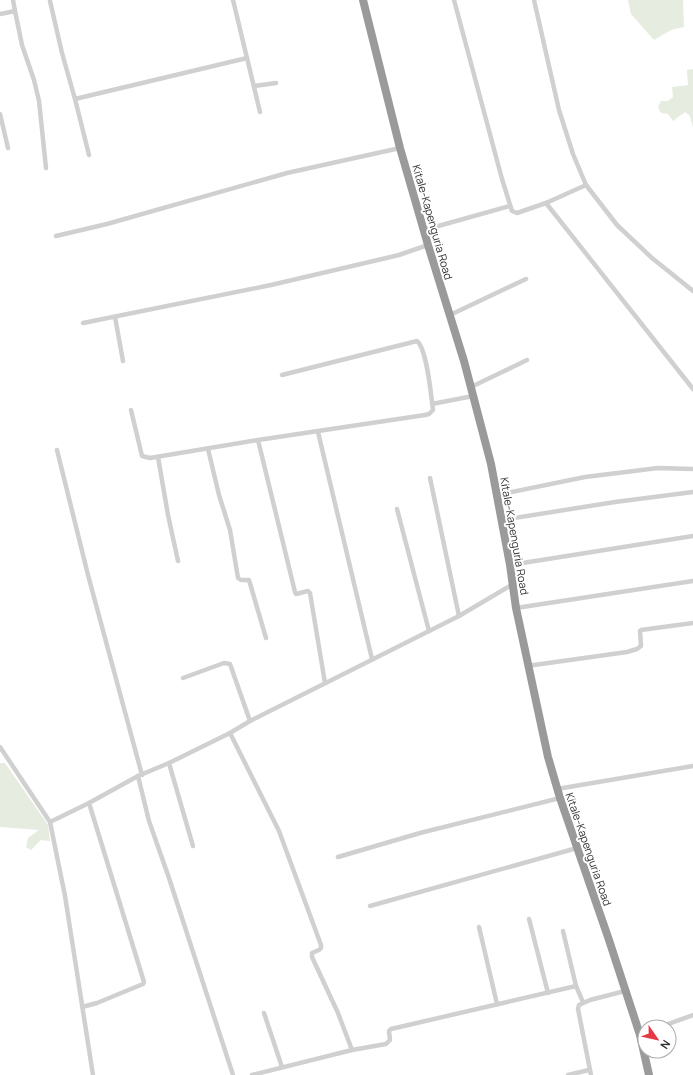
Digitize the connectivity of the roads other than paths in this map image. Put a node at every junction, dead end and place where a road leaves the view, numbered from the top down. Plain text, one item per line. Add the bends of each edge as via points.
1 (13, 0) edge
2 (50, 0) edge
3 (233, 0) edge
4 (362, 0) edge
5 (454, 0) edge
6 (534, 0) edge
7 (15, 11) junction
8 (0, 14) edge
9 (247, 58) junction
10 (276, 83) dead end
11 (254, 86) junction
12 (76, 99) junction
13 (260, 112) dead end
14 (0, 114) edge
15 (8, 148) dead end
16 (400, 148) junction
17 (89, 155) dead end
18 (46, 168) dead end
19 (586, 185) junction
20 (546, 203) junction
21 (510, 206) junction
22 (424, 230) junction
23 (56, 236) dead end
24 (428, 245) junction
25 (526, 279) dead end
26 (693, 291) edge
27 (450, 315) junction
28 (115, 317) junction
29 (83, 323) dead end
30 (527, 360) dead end
31 (123, 361) dead end
32 (282, 375) dead end
33 (471, 388) junction
34 (693, 389) edge
35 (473, 396) junction
36 (432, 404) junction
37 (131, 410) dead end
38 (318, 432) junction
39 (258, 440) junction
40 (208, 449) junction
41 (57, 450) dead end
42 (158, 457) junction
43 (693, 469) edge
44 (430, 478) dead end
45 (693, 492) edge
46 (497, 495) junction
47 (398, 509) dead end
48 (502, 520) junction
49 (693, 536) edge
50 (178, 560) dead end
51 (510, 565) junction
52 (693, 581) edge
53 (512, 584) junction
54 (516, 608) junction
55 (459, 616) junction
56 (693, 623) edge
57 (429, 631) junction
58 (266, 638) dead end
59 (372, 659) junction
60 (527, 666) junction
61 (183, 678) dead end
62 (325, 684) junction
63 (250, 721) junction
64 (230, 733) junction
65 (0, 747) edge
66 (169, 763) junction
67 (693, 766) edge
68 (140, 775) junction
69 (557, 789) junction
70 (560, 798) junction
71 (89, 803) junction
72 (50, 822) junction
73 (193, 846) dead end
74 (577, 848) junction
75 (338, 857) dead end
76 (370, 906) dead end
77 (529, 919) dead end
78 (479, 927) dead end
79 (563, 931) dead end
80 (576, 986) junction
81 (625, 991) junction
82 (548, 993) junction
83 (582, 1002) junction
84 (497, 1004) junction
85 (82, 1007) junction
86 (264, 1012) dead end
87 (693, 1015) edge
88 (637, 1021) edge
89 (677, 1021) edge
90 (352, 1050) junction
91 (646, 1059) edge
92 (282, 1067) junction
93 (589, 1070) junction
94 (93, 1075) edge
95 (233, 1075) edge
96 (252, 1075) edge
97 (568, 1075) edge
98 (591, 1075) edge
99 (649, 1075) edge

1 - 7 street
2 - 12 street
3 - 9 street
4 - 16 highway, Kitale-Kapenguria Road
5 - 21 street
6 - 19 street via 559,110
7 - 8 street
7 - 18 street via 22,45 39,100
9 - 11 street
9 - 12 street
10 - 11 street
11 - 13 street
12 - 17 street
14 - 15 street
16 - 22 highway, Kitale-Kapenguria Road
16 - 23 street via 287,173
19 - 20 street
19 - 26 street via 617,225
20 - 21 street via 516,213
20 - 34 street
21 - 22 street
22 - 24 highway, Kitale-Kapenguria Road
24 - 27 highway, Kitale-Kapenguria Road
24 - 28 street via 400,255 271,285
25 - 27 street
27 - 33 highway, Kitale-Kapenguria Road
28 - 29 street
28 - 31 street
30 - 33 street
32 - 36 street via 417,341 421,344 426,364
33 - 35 highway, Kitale-Kapenguria Road
35 - 36 street
35 - 46 highway, Kitale-Kapenguria Road
36 - 38 street via 433,410 425,415
37 - 42 street via 142,456
38 - 39 street
38 - 59 street
39 - 40 street
39 - 62 street via 294,592 310,593
40 - 42 street
40 - 58 street via 230,530 238,578 249,581
41 - 68 street
42 - 50 street
43 - 46 street via 658,468 585,477
44 - 55 street
45 - 48 street
46 - 48 highway, Kitale-Kapenguria Road
47 - 57 street
48 - 51 highway, Kitale-Kapenguria Road
49 - 51 street
51 - 53 highway, Kitale-Kapenguria Road
52 - 54 street
53 - 54 highway, Kitale-Kapenguria Road
53 - 55 street
54 - 60 highway, Kitale-Kapenguria Road
55 - 57 street
56 - 60 street via 641,630 641,646 627,652
57 - 59 street
59 - 62 street
60 - 69 highway, Kitale-Kapenguria Road
61 - 63 street via 224,663 230,664
62 - 63 street
63 - 64 street
64 - 66 street
64 - 90 street via 280,831 321,945 319,950 312,953 312,957
65 - 72 street
66 - 68 street
66 - 73 street
67 - 69 street
68 - 71 street
68 - 95 street via 149,821
69 - 70 highway, Kitale-Kapenguria Road
70 - 74 highway, Kitale-Kapenguria Road
70 - 75 street via 420,833
71 - 72 street
71 - 85 street via 144,982
72 - 85 street via 65,896
74 - 76 street
74 - 81 highway, Kitale-Kapenguria Road
77 - 82 street
78 - 84 street
79 - 80 street
80 - 82 street
80 - 83 street
81 - 83 street
81 - 88 highway, Kitale-Kapenguria Road
82 - 84 street
83 - 93 street via 578,1009
84 - 90 street via 391,1029 390,1040 386,1044
85 - 94 street
86 - 92 street
87 - 89 street
90 - 92 street
91 - 99 highway, Kitale-Kapenguria Road
92 - 96 street
93 - 97 street
93 - 98 street

